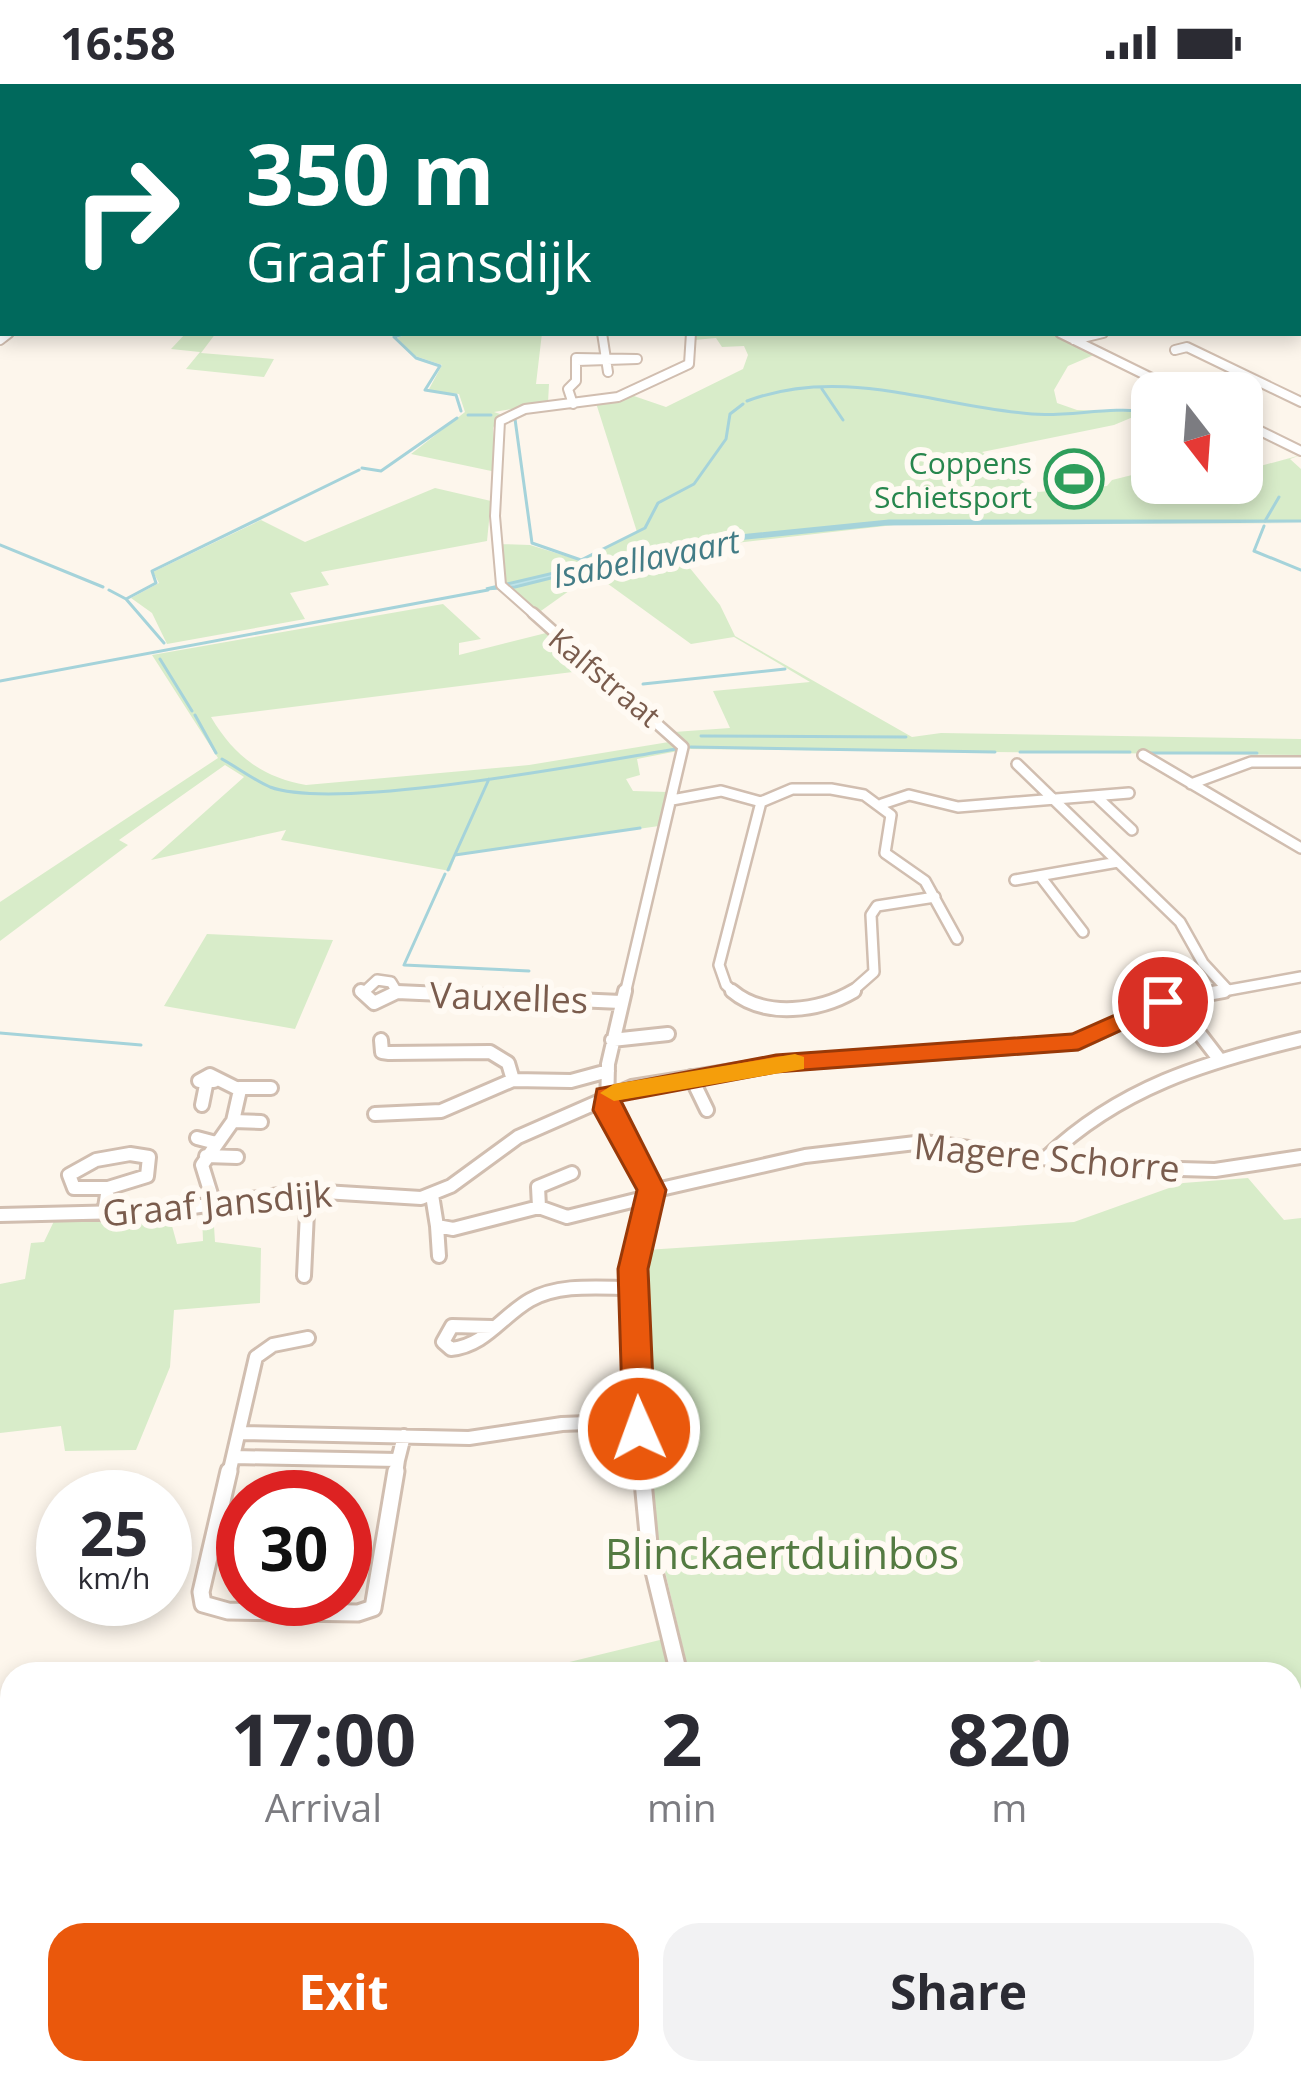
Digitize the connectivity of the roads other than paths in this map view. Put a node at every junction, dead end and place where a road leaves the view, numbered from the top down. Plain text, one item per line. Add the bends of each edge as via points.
1 (602, 336) edge
2 (691, 336) edge
3 (1066, 336) edge
4 (1091, 336) edge
5 (1074, 340) junction
6 (1175, 350) dead end
7 (604, 359) junction
8 (608, 372) dead end
9 (1139, 372) edge
10 (1237, 372) edge
11 (1263, 385) edge
12 (1301, 402) edge
13 (573, 404) junction
14 (1263, 432) edge
15 (1301, 451) edge
16 (1143, 755) dead end
17 (1301, 762) edge
18 (1017, 764) dead end
19 (1191, 784) junction
20 (1130, 793) dead end
21 (1096, 796) junction
22 (672, 800) junction
23 (1053, 800) junction
24 (760, 802) junction
25 (882, 804) junction
26 (1132, 830) dead end
27 (1301, 848) edge
28 (1118, 862) junction
29 (1040, 876) junction
30 (1015, 880) dead end
31 (935, 897) junction
32 (1083, 932) dead end
33 (957, 939) dead end
34 (1301, 977) edge
35 (1227, 989) junction
36 (397, 992) dead end
37 (1173, 999) junction
38 (621, 1002) junction
39 (668, 1034) dead end
40 (381, 1040) dead end
41 (612, 1040) junction
42 (1301, 1040) edge
43 (1219, 1059) junction
44 (189, 1070) dead end
45 (608, 1071) junction
46 (691, 1077) junction
47 (208, 1080) junction
48 (513, 1080) junction
49 (239, 1088) junction
50 (271, 1088) dead end
51 (607, 1095) junction
52 (202, 1105) dead end
53 (707, 1110) dead end
54 (375, 1114) dead end
55 (233, 1120) junction
56 (261, 1122) dead end
57 (197, 1138) dead end
58 (216, 1143) junction
59 (206, 1156) junction
60 (237, 1157) dead end
61 (1301, 1157) edge
62 (1046, 1158) junction
63 (572, 1173) dead end
64 (108, 1188) junction
65 (308, 1192) junction
66 (652, 1193) junction
67 (432, 1195) junction
68 (214, 1204) junction
69 (539, 1207) junction
70 (104, 1214) junction
71 (0, 1215) edge
72 (436, 1226) junction
73 (440, 1256) dead end
74 (304, 1276) dead end
75 (633, 1288) junction
76 (492, 1327) dead end
77 (308, 1338) dead end
78 (639, 1421) junction
79 (239, 1433) junction
80 (404, 1436) junction
81 (234, 1457) junction
82 (398, 1460) junction
83 (676, 1662) edge

1 - 7 street
2 - 13 street, Kalfstraat via 689,364 618,397
3 - 5 street
4 - 5 street
5 - 9 street
6 - 10 street via 1187,347
7 - 8 street
7 - 13 street via 577,361 568,389
11 - 12 street
13 - 22 street, Kalfstraat via 519,411 497,426 496,567 503,588 680,741
14 - 15 street
16 - 19 street
17 - 19 street via 1251,762
18 - 23 street
19 - 27 street
20 - 21 street
21 - 23 street
21 - 26 street
22 - 24 street via 721,791
22 - 38 street, Kalfstraat
23 - 25 street via 958,807 922,795
23 - 28 street
24 - 25 street via 806,788 846,790
24 - 31 street via 719,965 725,985 743,1000 797,1007 860,990 874,972 877,906
25 - 31 street via 892,826 885,853 926,881
28 - 29 street
28 - 35 street via 1180,922
29 - 30 street
29 - 32 street
31 - 33 street
34 - 35 street
35 - 37 street
36 - 38 street, Vauxelles
37 - 43 street
37 - 46 street via 1078,1042
38 - 41 street, Kalfstraat
39 - 41 street
40 - 48 street via 388,1053 490,1052 508,1063
41 - 45 street, Kalfstraat
42 - 43 street
43 - 62 street via 1114,1099
44 - 47 street
45 - 48 street via 571,1081
45 - 51 street, Kalfstraat
46 - 51 street
46 - 53 street
47 - 49 street
47 - 52 street
48 - 54 street via 441,1111
49 - 50 street
49 - 55 street
51 - 66 street via 607,1110
51 - 67 street via 518,1137
55 - 56 street
55 - 58 street
57 - 58 street
58 - 59 street
59 - 60 street
59 - 68 street via 201,1173
61 - 62 street, Magere Schorre via 1215,1170
62 - 66 street, Magere Schorre via 948,1143 874,1145
63 - 69 street via 538,1186
64 - 64 street via 147,1176 146,1148 69,1175 74,1188
64 - 70 street
65 - 67 street, Graaf Jansdijk
65 - 68 street, Graaf Jansdijk
65 - 74 street
66 - 69 street, Magere Schorre via 567,1217
66 - 75 street
67 - 72 street
68 - 70 street, Graaf Jansdijk
69 - 72 street via 453,1229
70 - 71 street, Graaf Jansdijk
72 - 73 street
75 - 76 street via 541,1295
75 - 78 street
77 - 79 street via 256,1357
78 - 80 street via 469,1438
78 - 83 street via 646,1532
79 - 80 street
79 - 81 street
80 - 82 street
81 - 82 street
81 - 82 street via 201,1592 203,1604 227,1611 374,1608

